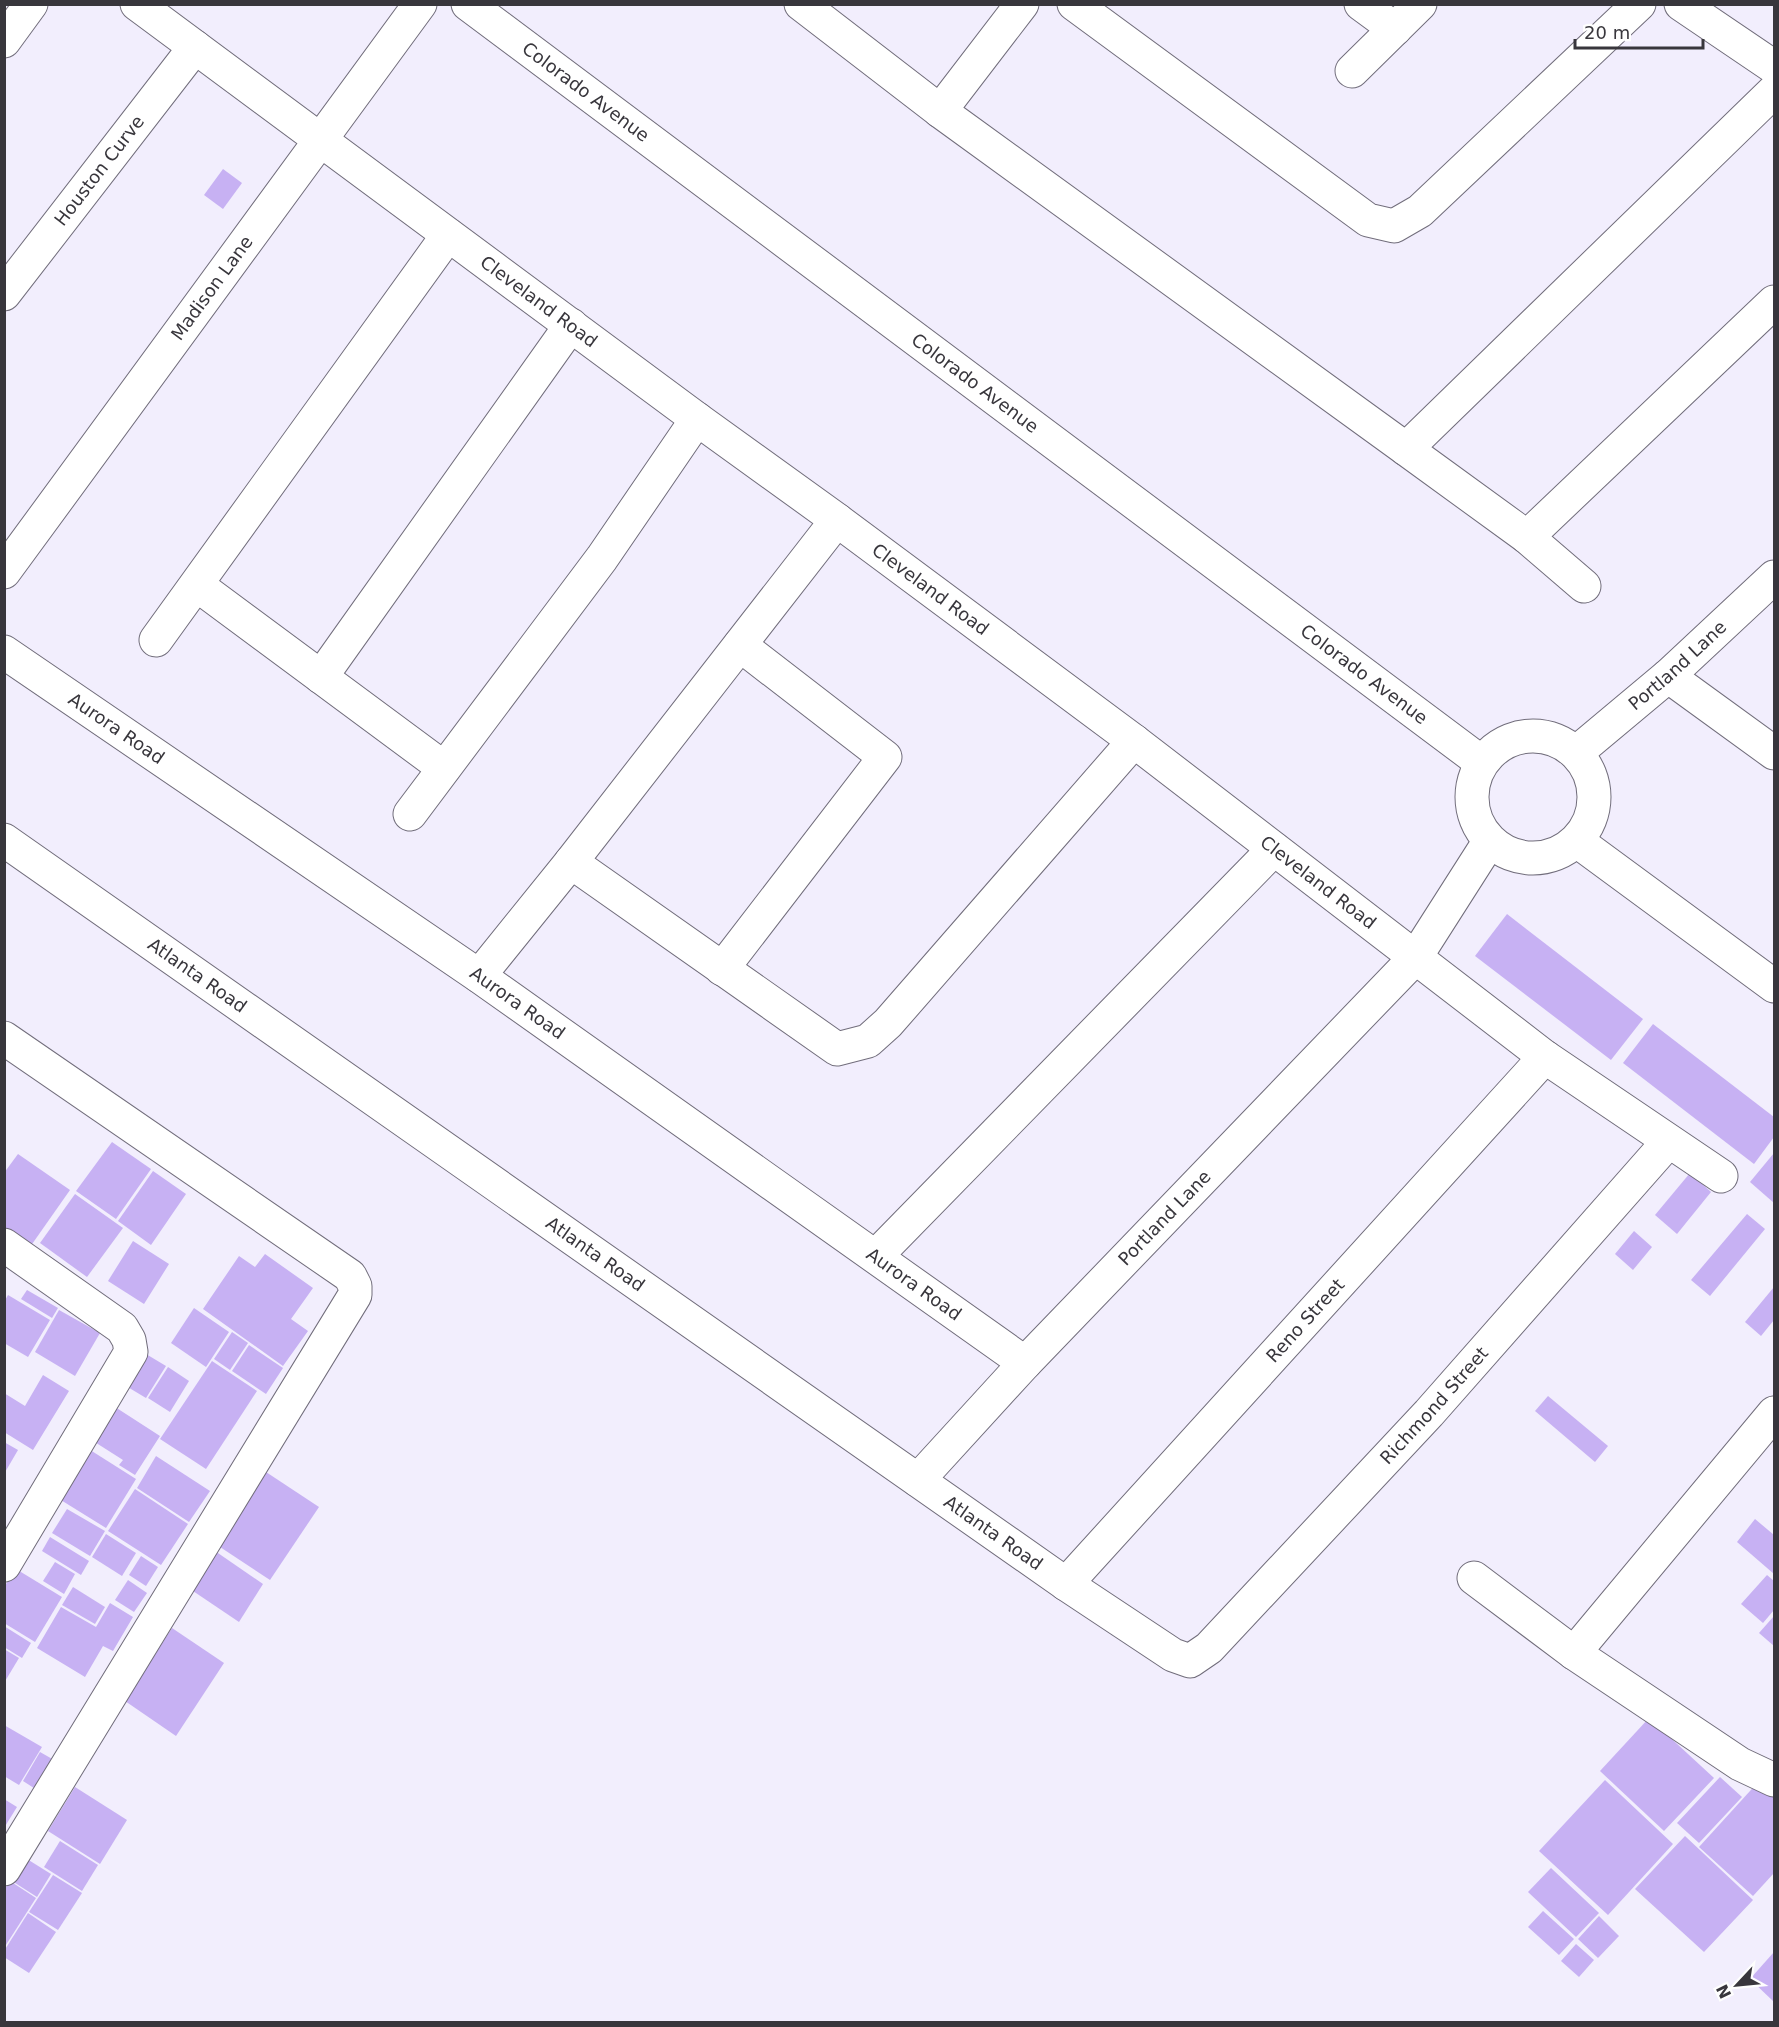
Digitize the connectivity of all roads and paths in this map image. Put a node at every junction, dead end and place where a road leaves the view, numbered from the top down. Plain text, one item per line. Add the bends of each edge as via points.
1 (31, 4) edge
2 (137, 4) edge
3 (420, 4) edge
4 (468, 4) edge
5 (1022, 4) edge
6 (1074, 4) edge
7 (1361, 4) edge
8 (1420, 4) edge
9 (1639, 4) edge
10 (1681, 4) edge
11 (818, 9) edge
12 (1395, 29) junction
13 (4, 41) edge
14 (195, 47) junction
15 (1774, 68) edge
16 (1352, 71) dead end
17 (1774, 91) edge
18 (940, 111) junction
19 (322, 141) junction
20 (448, 235) junction
21 (4, 294) edge
22 (1774, 302) edge
23 (571, 325) junction
24 (697, 419) junction
25 (1406, 449) junction
26 (837, 520) junction
27 (1527, 537) junction
28 (4, 572) edge
29 (1774, 577) edge
30 (196, 585) junction
31 (1584, 586) dead end
32 (156, 640) dead end
33 (740, 645) junction
34 (4, 652) edge
35 (321, 676) junction
36 (1668, 676) junction
37 (1134, 741) junction
38 (1576, 753) junction
39 (1774, 753) edge
40 (1481, 762) junction
41 (444, 768) junction
42 (410, 814) dead end
43 (4, 840) edge
44 (1577, 841) junction
45 (1489, 842) junction
46 (1274, 849) junction
47 (571, 862) junction
48 (1415, 958) junction
49 (722, 969) junction
50 (479, 976) junction
51 (1774, 986) edge
52 (4, 1038) edge
53 (1545, 1057) junction
54 (1668, 1142) junction
55 (1721, 1176) dead end
56 (4, 1245) edge
57 (876, 1256) junction
58 (1025, 1363) junction
59 (1774, 1413) edge
60 (918, 1480) junction
61 (4, 1565) edge
62 (1474, 1578) dead end
63 (1066, 1584) junction
64 (1574, 1653) junction
65 (1190, 1661) joint
66 (1774, 1780) edge
67 (4, 1869) edge

1 - 13 street
2 - 14 street, Cleveland Road
3 - 19 street, Madison Lane
4 - 40 street, Colorado Avenue
5 - 18 street
6 - 9 street via 1368,220 1394,226 1420,211
7 - 12 street
8 - 12 street
10 - 15 street
11 - 18 street
12 - 16 street
14 - 19 street, Cleveland Road
14 - 21 street, Houston Curve
17 - 25 street
18 - 25 street
19 - 20 street, Cleveland Road
19 - 28 street, Madison Lane
20 - 23 street, Cleveland Road
20 - 30 street
22 - 27 street
23 - 24 street, Cleveland Road
23 - 35 street
24 - 26 street, Cleveland Road
24 - 41 street via 602,558
25 - 27 street
26 - 33 street
26 - 37 street, Cleveland Road
27 - 31 street
29 - 36 street, Portland Lane
30 - 32 street
30 - 35 street
33 - 47 street
33 - 49 street via 885,757
34 - 50 street, Aurora Road
35 - 41 street
36 - 38 street, Portland Lane
36 - 39 street
37 - 46 street, Cleveland Road
37 - 49 street via 888,1023 868,1041 837,1049
38 - 40 street via 1545,736 1509,740
38 - 44 street via 1593,781 1593,813
40 - 45 street via 1471,803
41 - 42 street
43 - 60 street, Atlanta Road
44 - 45 street via 1549,857 1517,858
44 - 51 street
45 - 48 street, Portland Lane
46 - 48 street, Cleveland Road
46 - 57 street
47 - 49 street
47 - 50 street
48 - 53 street, Cleveland Road
48 - 58 street, Portland Lane
50 - 57 street, Aurora Road
52 - 67 street via 350,1276 355,1295
53 - 54 street, Cleveland Road
53 - 63 street, Reno Street
54 - 55 street, Cleveland Road
54 - 65 street, Richmond Street via 1429,1413 1209,1648
56 - 61 street via 122,1328 131,1352
57 - 58 street, Aurora Road
58 - 60 street, Portland Lane
59 - 64 street
60 - 63 street, Atlanta Road
62 - 64 street
63 - 65 street, Atlanta Road via 1173,1655
64 - 66 street via 1740,1764

